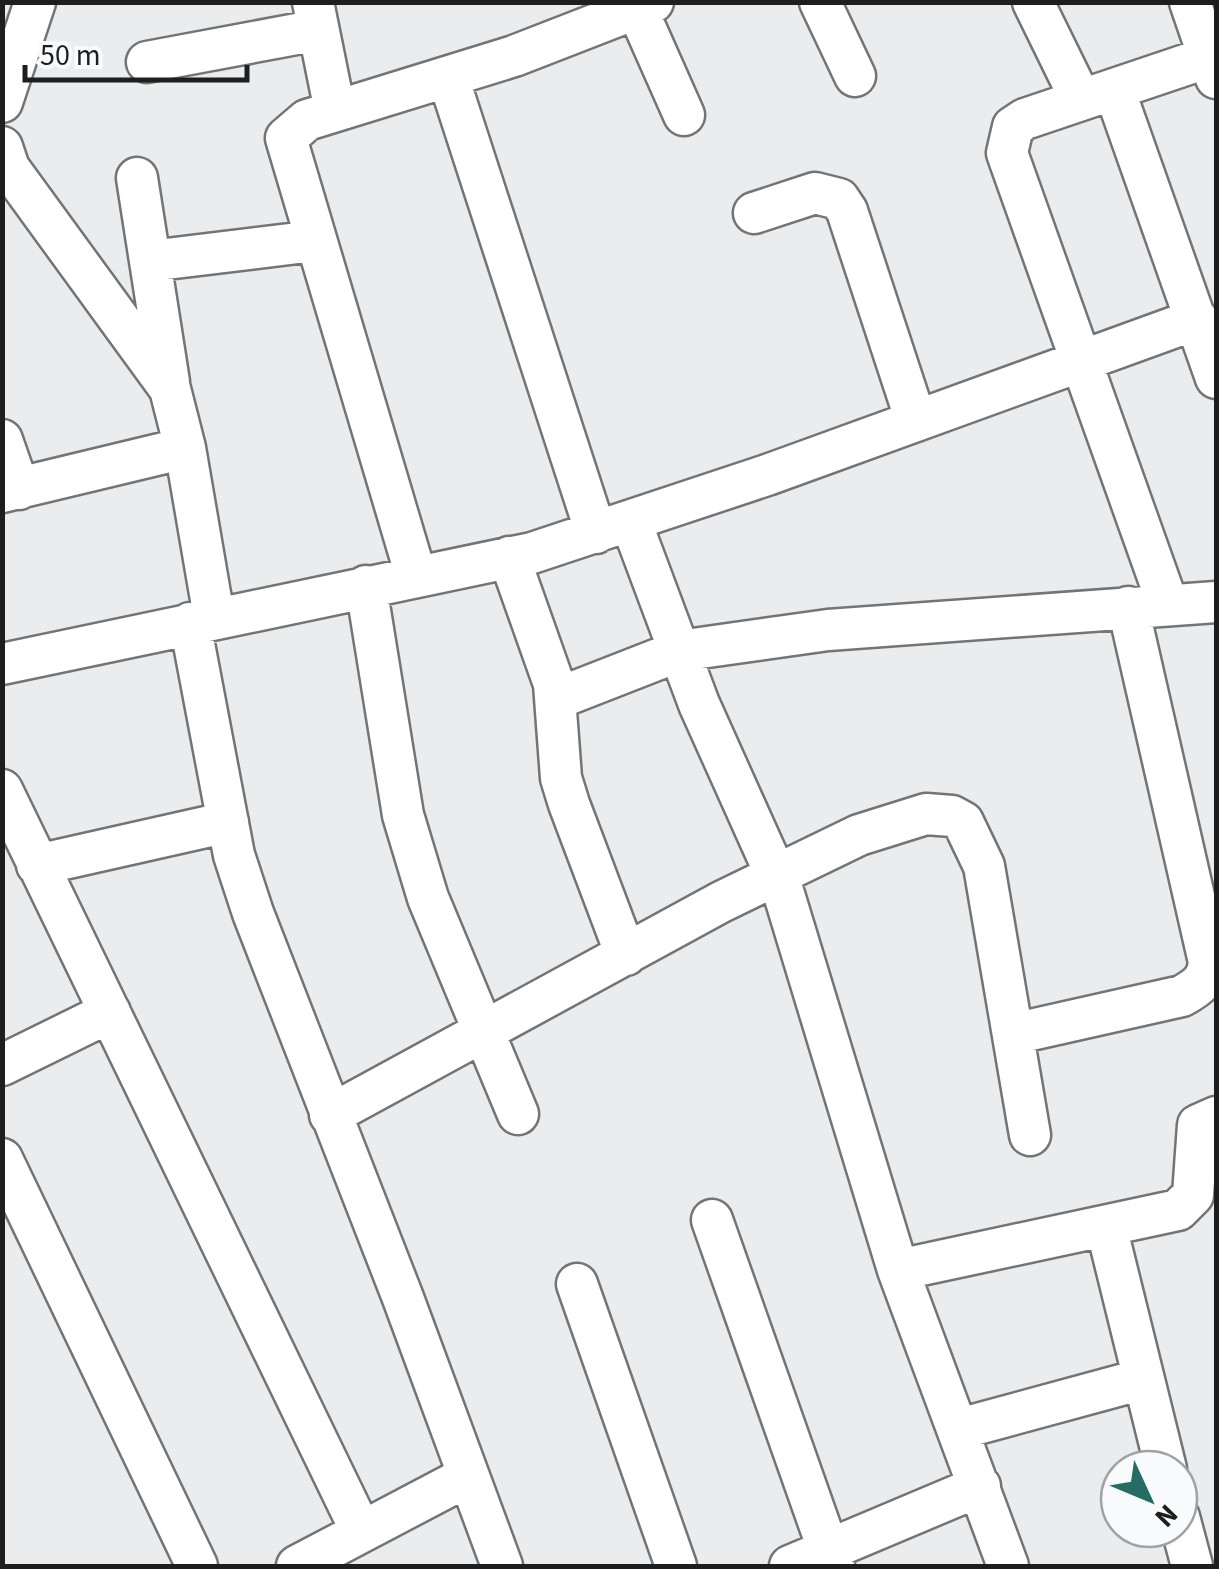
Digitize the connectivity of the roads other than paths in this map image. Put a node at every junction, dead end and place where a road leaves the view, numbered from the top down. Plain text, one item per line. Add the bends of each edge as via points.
1 (35, 2) edge
2 (820, 2) edge
3 (1033, 2) edge
4 (1190, 2) edge
5 (645, 6) edge
6 (315, 16) edge
7 (147, 62) dead end
8 (1213, 68) edge
9 (855, 76) dead end
10 (448, 78) junction
11 (1098, 95) junction
12 (2, 102) edge
13 (334, 111) junction
14 (684, 115) dead end
15 (2, 147) edge
16 (137, 178) dead end
17 (754, 213) dead end
18 (314, 241) junction
19 (150, 261) junction
20 (1201, 299) edge
21 (1082, 360) junction
22 (1216, 378) edge
23 (170, 389) junction
24 (916, 421) junction
25 (2, 440) edge
26 (185, 448) junction
27 (11, 490) edge
28 (614, 528) junction
29 (509, 558) junction
30 (416, 576) junction
31 (366, 586) junction
32 (1216, 602) edge
33 (1168, 605) junction
34 (1128, 607) junction
35 (202, 620) junction
36 (680, 651) junction
37 (2, 664) edge
38 (556, 698) junction
39 (2, 790) edge
40 (228, 822) junction
41 (37, 865) junction
42 (776, 876) junction
43 (626, 954) junction
44 (110, 1012) junction
45 (487, 1031) junction
46 (1013, 1034) junction
47 (2, 1065) edge
48 (518, 1114) dead end
49 (330, 1115) junction
50 (1216, 1116) edge
51 (1030, 1136) dead end
52 (2, 1159) edge
53 (712, 1220) dead end
54 (1106, 1226) junction
55 (898, 1270) junction
56 (578, 1284) dead end
57 (1143, 1379) junction
58 (958, 1429) junction
59 (1161, 1449) edge
60 (468, 1476) junction
61 (980, 1486) junction
62 (361, 1531) junction
63 (831, 1559) edge
64 (197, 1566) edge
65 (297, 1566) edge
66 (502, 1566) edge
67 (676, 1566) edge
68 (790, 1566) edge
69 (1008, 1566) edge

1 - 12 street
2 - 9 street
3 - 11 street
4 - 8 street
5 - 10 street
5 - 14 street
6 - 7 street
6 - 13 street
8 - 11 street
10 - 13 street
10 - 28 street
11 - 20 street
11 - 21 street via 1012,127 1007,153
13 - 18 street via 306,120 286,138
15 - 23 street via 9,168
16 - 19 street
17 - 24 street via 814,193 839,199
18 - 19 street
18 - 30 street
19 - 23 street
20 - 21 street
20 - 22 street
21 - 24 street
21 - 33 street
23 - 26 street
24 - 28 street
25 - 27 street
26 - 27 street
26 - 35 street
28 - 29 street
28 - 36 street
29 - 30 street
29 - 38 street
30 - 31 street
31 - 35 street
31 - 45 street via 403,815 428,898
32 - 33 street
33 - 34 street
34 - 36 street via 828,630
34 - 46 street via 1208,975 1182,996
35 - 37 street
35 - 40 street
36 - 38 street
36 - 42 street
38 - 43 street via 562,778
39 - 41 street
40 - 41 street
40 - 49 street via 252,913
41 - 44 street
42 - 43 street
42 - 46 street via 859,835 926,814 963,822 984,866
42 - 55 street
43 - 45 street
44 - 47 street
44 - 62 street
45 - 48 street
45 - 49 street
46 - 51 street
49 - 60 street
50 - 54 street via 1198,1125 1188,1204
52 - 64 street
53 - 63 street
54 - 55 street
54 - 57 street
55 - 58 street
56 - 67 street
57 - 58 street
57 - 59 street
58 - 61 street
60 - 62 street
60 - 66 street
61 - 63 street
61 - 69 street
62 - 65 street
63 - 68 street

